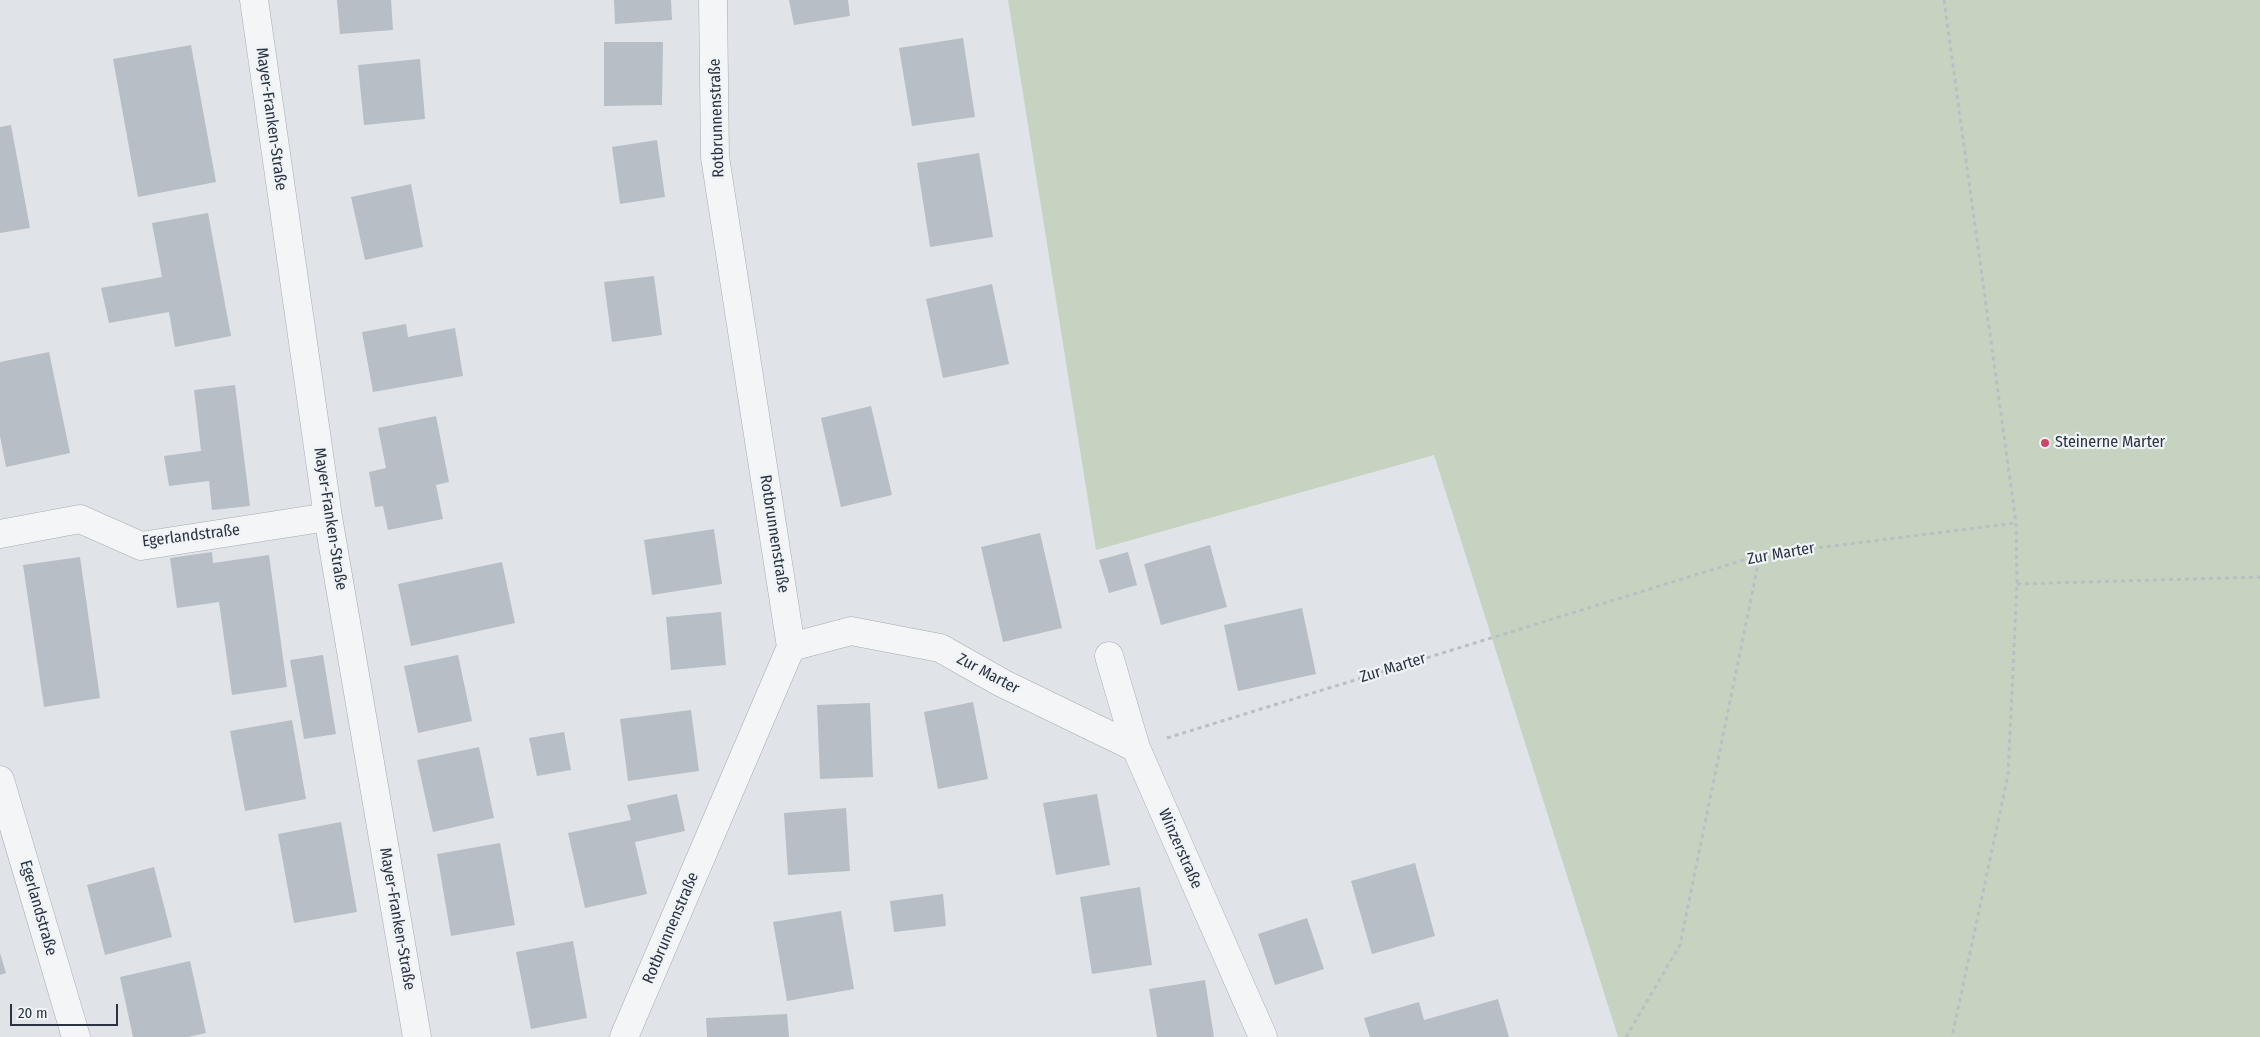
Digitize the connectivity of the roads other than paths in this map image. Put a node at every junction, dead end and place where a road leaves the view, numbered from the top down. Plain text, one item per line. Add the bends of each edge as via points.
1 (254, 0) edge
2 (713, 0) edge
3 (328, 517) junction
4 (0, 534) edge
5 (791, 647) junction
6 (1109, 656) dead end
7 (1136, 748) junction
8 (0, 780) edge
9 (76, 1037) edge
10 (417, 1037) edge
11 (624, 1037) edge
12 (1263, 1037) edge

1 - 3 street, Mayer-Franken-Straße
2 - 5 street, Rotbrunnenstraße via 715,157
3 - 4 street, Egerlandstraße via 141,546 80,520
3 - 10 street, Mayer-Franken-Straße
5 - 7 street, Zur Marter via 851,631 940,648 1002,683
5 - 11 street, Rotbrunnenstraße
6 - 7 street, Winzerstraße
7 - 12 street, Winzerstraße
8 - 9 street, Egerlandstraße

